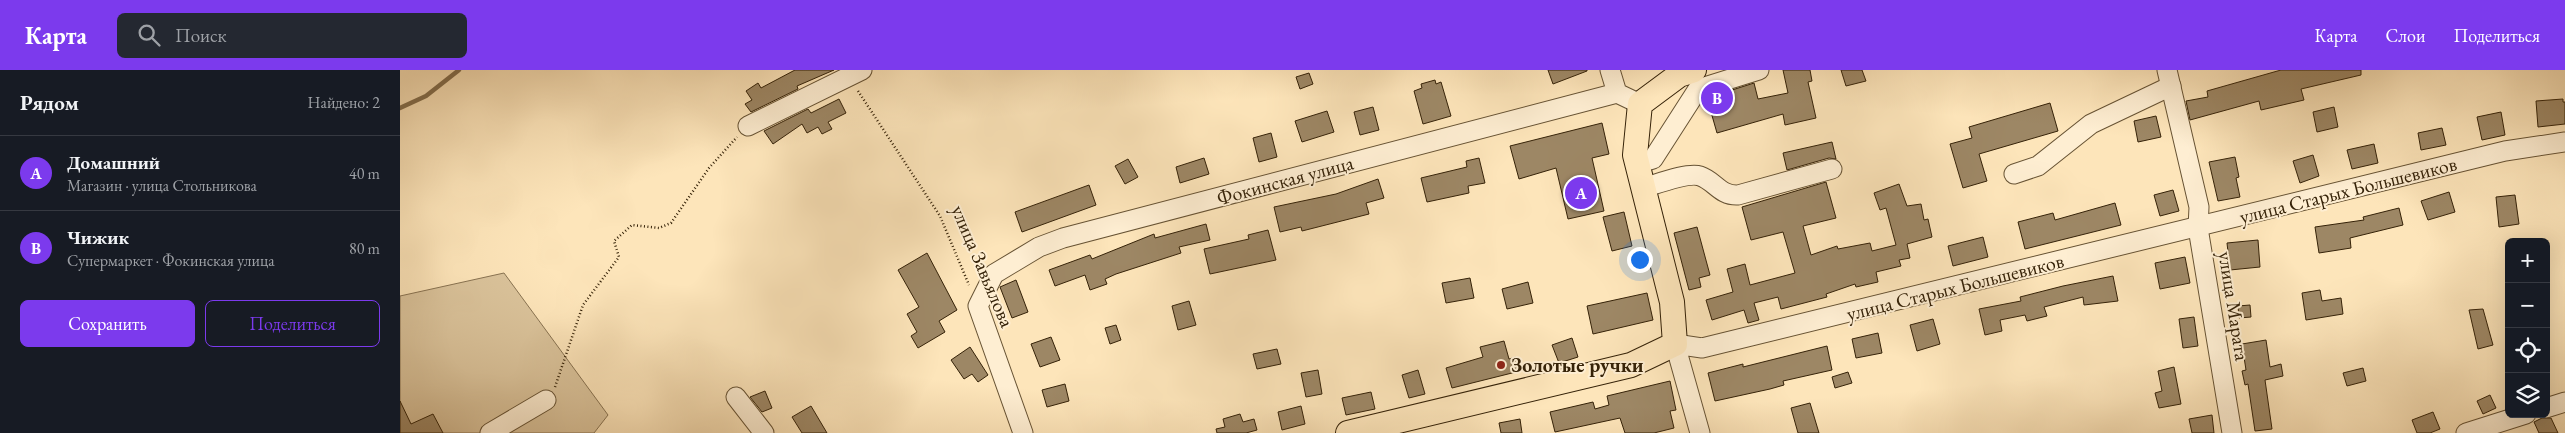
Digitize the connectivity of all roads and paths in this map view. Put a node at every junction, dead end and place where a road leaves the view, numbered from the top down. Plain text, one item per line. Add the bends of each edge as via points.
1 (1610, 70) edge
2 (1758, 70) edge
3 (856, 73) edge
4 (1695, 77) edge
5 (2169, 78) edge
6 (1617, 93) junction
7 (1640, 104) junction
8 (748, 126) joint
9 (2565, 142) edge
10 (1637, 164) junction
11 (1832, 170) dead end
12 (2014, 174) dead end
13 (1643, 188) junction
14 (2198, 228) junction
15 (978, 306) junction
16 (1675, 344) junction
17 (736, 397) dead end
18 (546, 400) joint
19 (2565, 402) edge
20 (2550, 407) edge
21 (2513, 418) edge
22 (490, 433) edge
23 (764, 433) edge
24 (1023, 433) edge
25 (1348, 433) edge
26 (1700, 433) edge
27 (2232, 433) edge
28 (2466, 433) edge

1 - 6 street
2 - 4 street
3 - 8 street
3 - 15 path, улица Завьялова via 940,216
4 - 7 main road via 1679,75
4 - 10 street via 1653,159
5 - 12 street via 2091,124 2038,166
5 - 14 street, улица Марата via 2199,207
6 - 7 street
6 - 15 street, Фокинская улица via 1063,238 1039,247 994,274
7 - 10 main road
8 - 18 path via 709,168 671,223 659,228 632,225 614,241 619,258 582,305 555,387
9 - 14 street, улица Старых Большевиков via 2505,151
10 - 13 main road
11 - 13 street via 1738,195 1726,194 1694,175
13 - 16 main road via 1672,302
14 - 16 street, улица Старых Большевиков via 1702,348
14 - 27 street, улица Марата
15 - 24 street, улица Завьялова
16 - 25 main road via 1631,365
16 - 26 street
17 - 23 street
18 - 22 street
19 - 20 street
21 - 28 street

